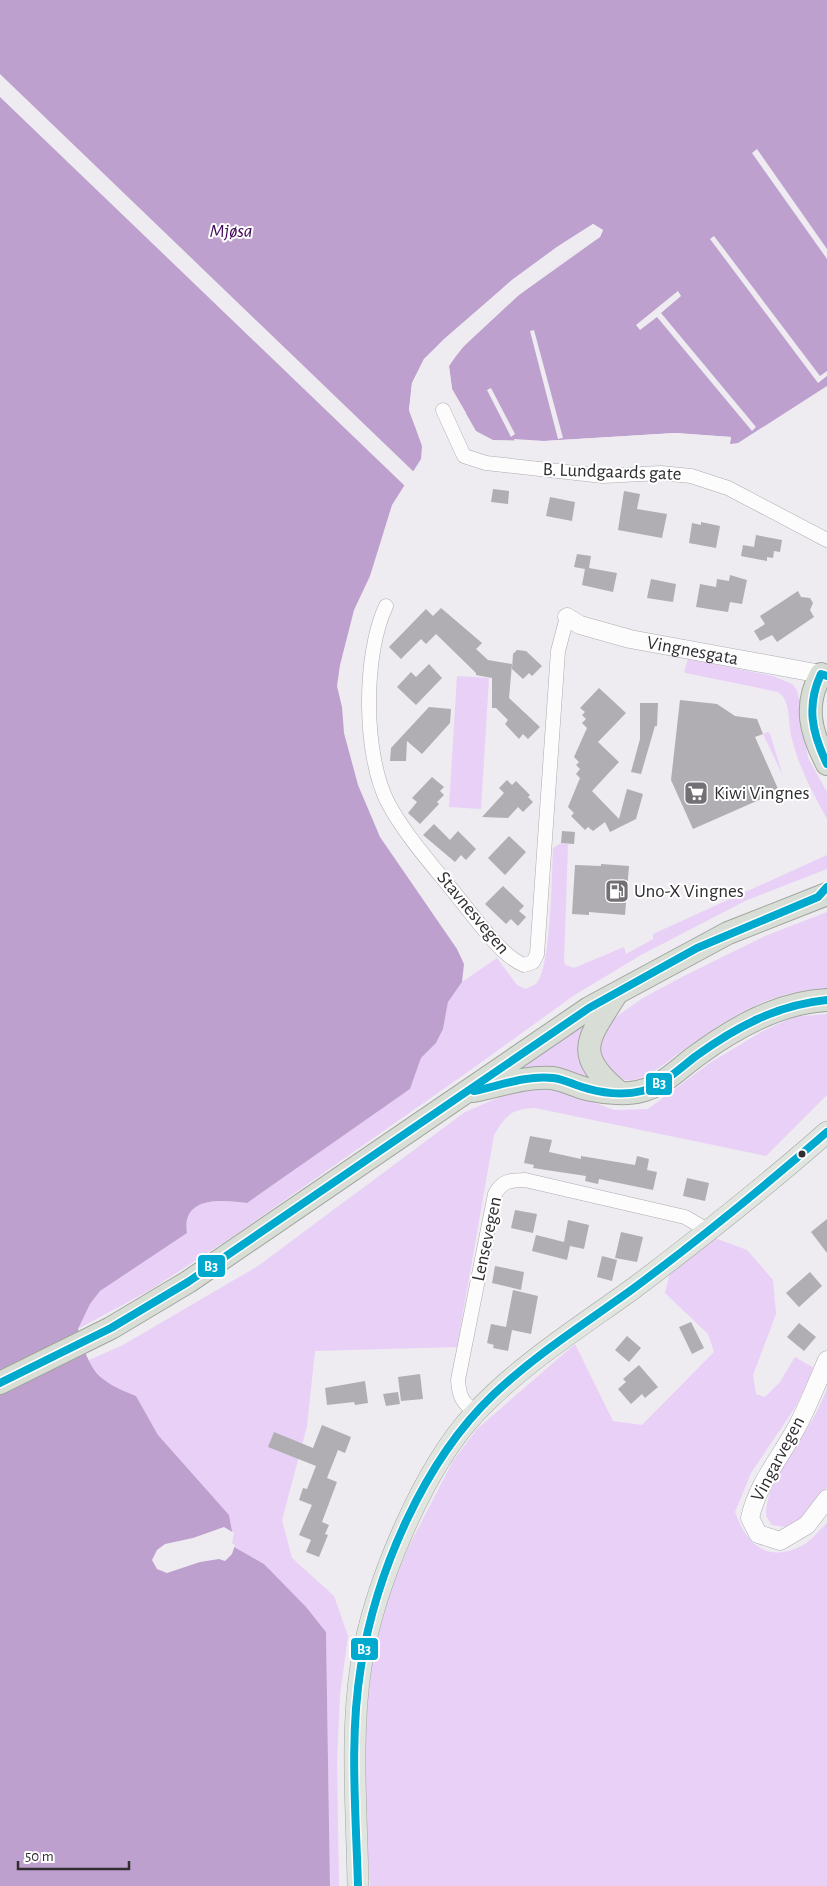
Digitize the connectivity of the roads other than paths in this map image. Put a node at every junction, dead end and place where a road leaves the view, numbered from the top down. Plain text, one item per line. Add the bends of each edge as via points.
1 (443, 410) dead end
2 (827, 542) edge
3 (386, 606) dead end
4 (567, 617) joint
5 (825, 670) edge
6 (827, 720) edge
7 (818, 742) junction
8 (827, 764) edge
9 (824, 892) edge
10 (618, 991) junction
11 (827, 1000) edge
12 (619, 1092) junction
13 (462, 1094) junction
14 (827, 1132) edge
15 (709, 1230) junction
16 (827, 1360) edge
17 (0, 1383) edge
18 (476, 1412) junction
19 (827, 1499) edge
20 (358, 1886) edge

1 - 2 street, B. Lundgaards gate via 464,456 472,459 586,474 691,476 728,488
3 - 4 street, Stavnesvegen via 369,670 371,727 379,783 403,826 478,922 514,961 524,965 533,962 537,954 558,651
4 - 5 street, Vingnesgata via 580,625 630,639
5 - 7 highway via 812,689 810,718
6 - 7 highway
7 - 8 highway
9 - 10 highway via 728,933
10 - 12 highway via 592,1034 589,1053 600,1077
10 - 13 highway via 558,1027
11 - 12 highway via 800,1003 766,1015 722,1039 656,1086 641,1091
12 - 13 highway via 592,1090 540,1078
13 - 17 highway via 224,1259 111,1328
14 - 15 main road
15 - 18 main road via 520,1373
15 - 18 street, Lensevegen via 685,1217 525,1180 505,1182 495,1194 458,1380 463,1403
16 - 19 street, Vingarvegen via 798,1424 754,1498 750,1518 758,1534 780,1541 806,1525
18 - 20 main road via 437,1465 415,1508 386,1572 366,1634 356,1719

